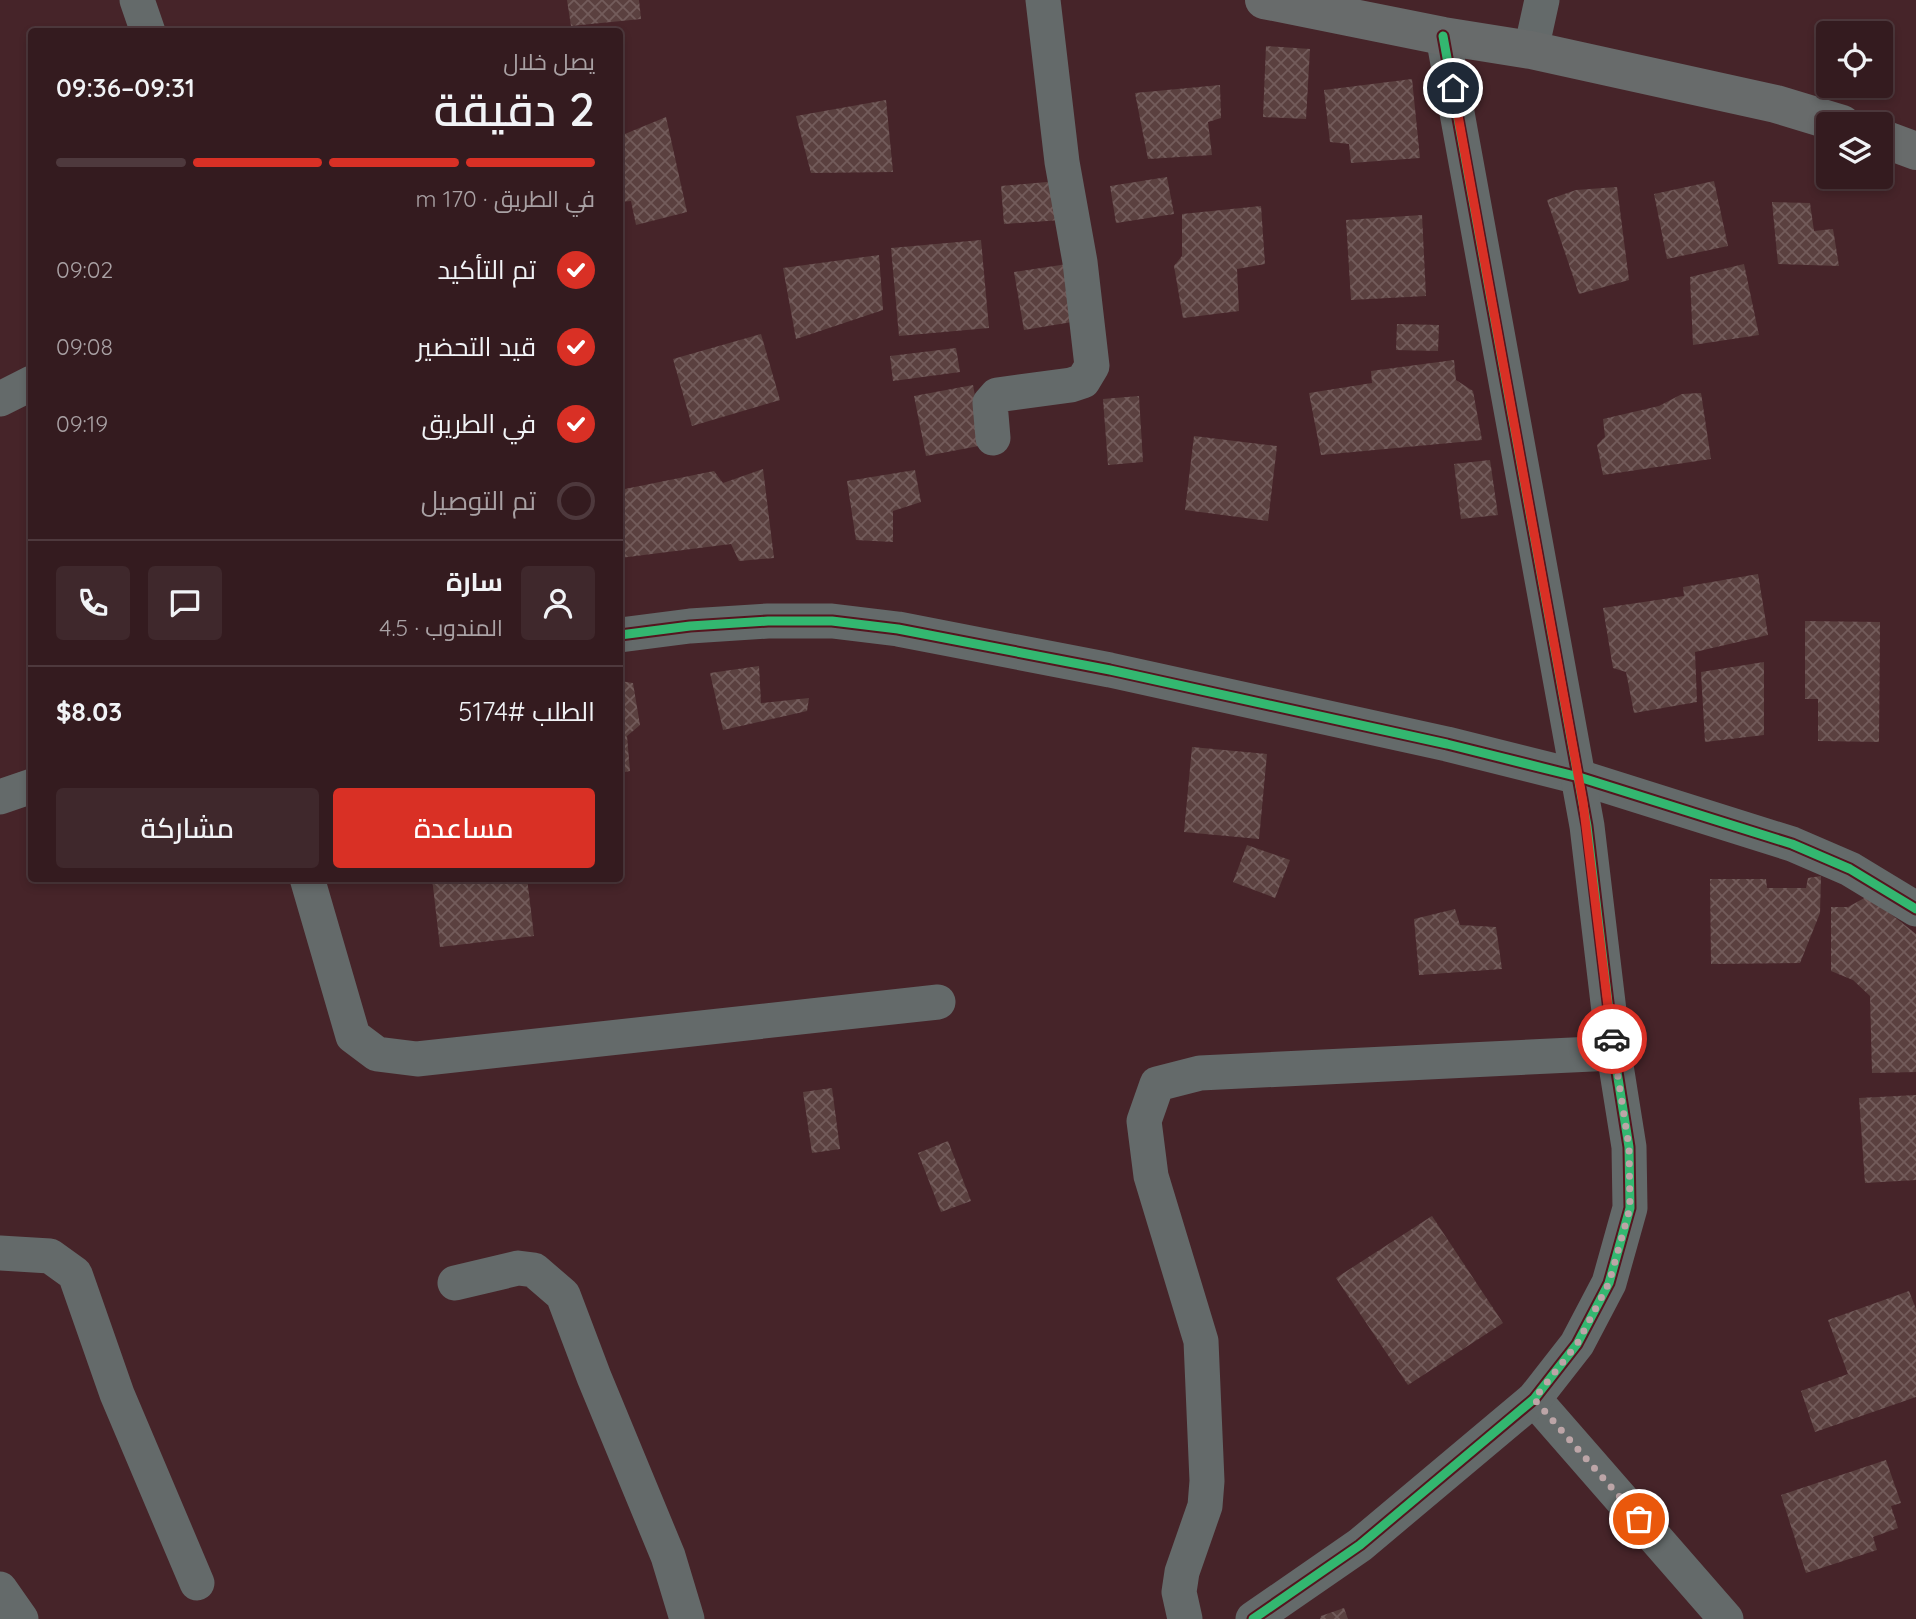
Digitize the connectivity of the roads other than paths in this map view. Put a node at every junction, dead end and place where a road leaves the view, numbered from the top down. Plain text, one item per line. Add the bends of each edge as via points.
1 (137, 0) edge
2 (1043, 0) edge
3 (1264, 0) edge
4 (1542, 0) edge
5 (147, 28) edge
6 (1443, 36) junction
7 (1531, 50) junction
8 (1816, 116) edge
9 (1893, 142) edge
10 (1916, 151) edge
11 (28, 385) edge
12 (0, 399) edge
13 (993, 438) dead end
14 (623, 635) edge
15 (1579, 777) junction
16 (28, 787) edge
17 (0, 797) edge
18 (308, 882) edge
19 (1916, 909) edge
20 (937, 1002) dead end
21 (1614, 1053) junction
22 (0, 1253) edge
23 (455, 1283) dead end
24 (1534, 1399) junction
25 (197, 1583) dead end
26 (0, 1589) edge
27 (21, 1619) edge
28 (687, 1619) edge
29 (1185, 1619) edge
30 (1253, 1619) edge
31 (1726, 1619) edge

1 - 5 street
2 - 13 street via 1092,366 1083,381 1071,385 997,395 990,403
3 - 6 street
4 - 7 street
6 - 7 street
6 - 15 street
7 - 8 street
9 - 10 street
11 - 12 street
14 - 15 street via 768,621 832,621 898,629 1164,682
15 - 19 street via 1792,844 1850,869
15 - 21 street
16 - 17 street
18 - 20 street via 353,1036 377,1054 417,1059
21 - 24 street via 1629,1147 1630,1208 1609,1283 1577,1344
21 - 29 street via 1200,1073 1157,1084 1144,1121 1151,1176 1201,1341 1205,1506 1182,1572 1179,1592
22 - 25 street via 50,1256 75,1274 117,1394
23 - 28 street via 518,1268 534,1270 563,1295 668,1556
24 - 30 street via 1360,1545
24 - 31 street
26 - 27 street

